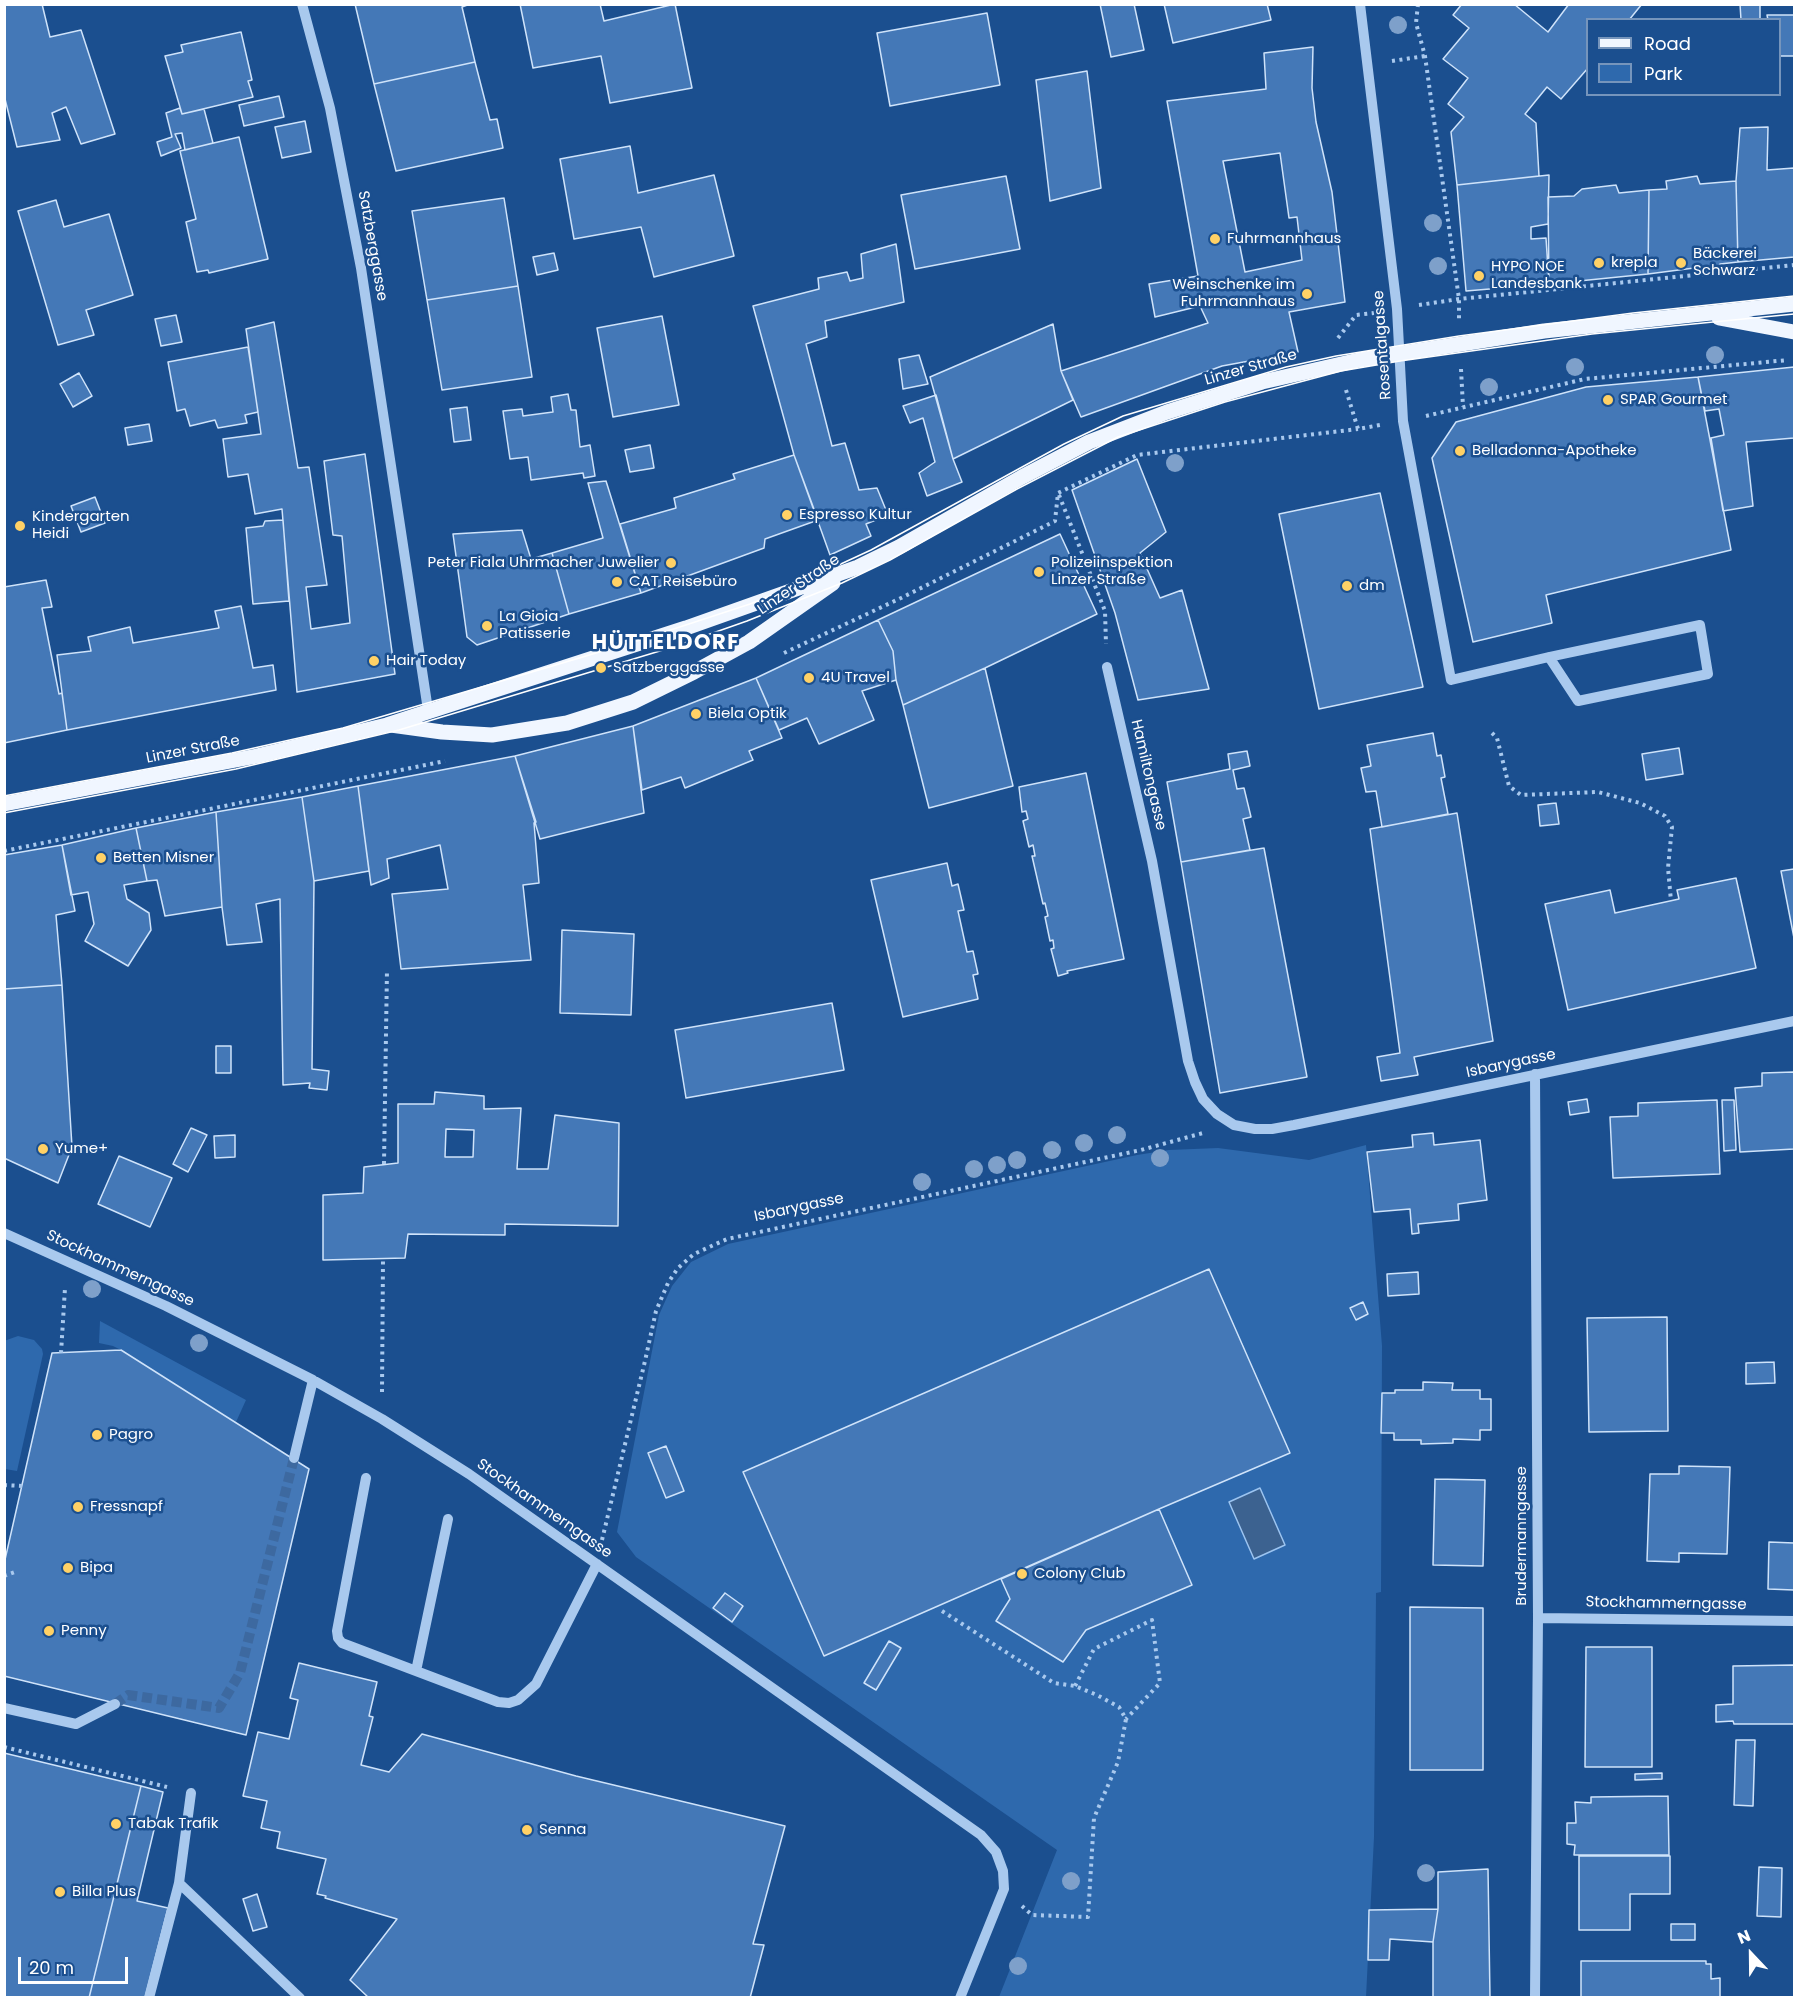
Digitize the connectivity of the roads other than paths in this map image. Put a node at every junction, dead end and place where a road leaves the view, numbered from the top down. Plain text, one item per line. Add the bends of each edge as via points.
1 (302, 4) edge
2 (1360, 4) edge
3 (1794, 304) edge
4 (1689, 315) junction
5 (1794, 332) edge
6 (1400, 354) junction
7 (858, 567) junction
8 (1549, 657) junction
9 (1107, 668) road end
10 (428, 710) junction
11 (387, 725) junction
12 (4, 804) edge
13 (1794, 1021) edge
14 (1534, 1074) junction
15 (1203, 1100) joint
16 (4, 1233) edge
17 (313, 1380) junction
18 (294, 1458) tunnel mouth
19 (366, 1478) dead end
20 (448, 1519) dead end
21 (597, 1564) junction
22 (1538, 1618) junction
23 (1794, 1621) edge
24 (416, 1671) junction
25 (115, 1704) tunnel mouth
26 (4, 1708) edge
27 (191, 1793) road end
28 (179, 1883) junction
29 (149, 1998) edge
30 (300, 1998) edge
31 (960, 1998) edge
32 (1535, 1998) edge

1 - 10 street, Satzberggasse via 330,108 361,268
2 - 6 street, Rosentalgasse
3 - 4 main road, Linzer Straße
4 - 5 main road, Linzer Straße
4 - 6 main road, Linzer Straße
6 - 7 main road, Linzer Straße via 1292,374 1222,393 1108,435
6 - 8 street, Rosentalgasse via 1403,421 1451,680
7 - 10 main road, Linzer Straße via 686,628
7 - 11 main road, Linzer Straße via 749,642 633,702 567,723 492,735
8 - 8 street via 1700,625 1708,674 1578,701
9 - 15 street, Hamiltongasse via 1152,861 1188,1061
10 - 11 main road, Linzer Straße
11 - 12 main road, Linzer Straße via 256,756
13 - 14 street, Isbarygasse
14 - 15 street, Isbarygasse via 1272,1129 1234,1125
14 - 22 street, Brudermanngasse
16 - 17 street, Stockhammerngasse via 166,1306
17 - 18 street
17 - 21 street, Stockhammerngasse via 469,1474
19 - 24 street via 338,1638 342,1643
20 - 24 street
21 - 24 street via 536,1684 518,1700 498,1702
21 - 31 street, Stockhammerngasse via 981,1835 996,1852 1004,1889
22 - 23 street, Stockhammerngasse
22 - 32 street, Brudermanngasse
25 - 26 street via 76,1724
27 - 28 street
28 - 29 street
28 - 30 street

